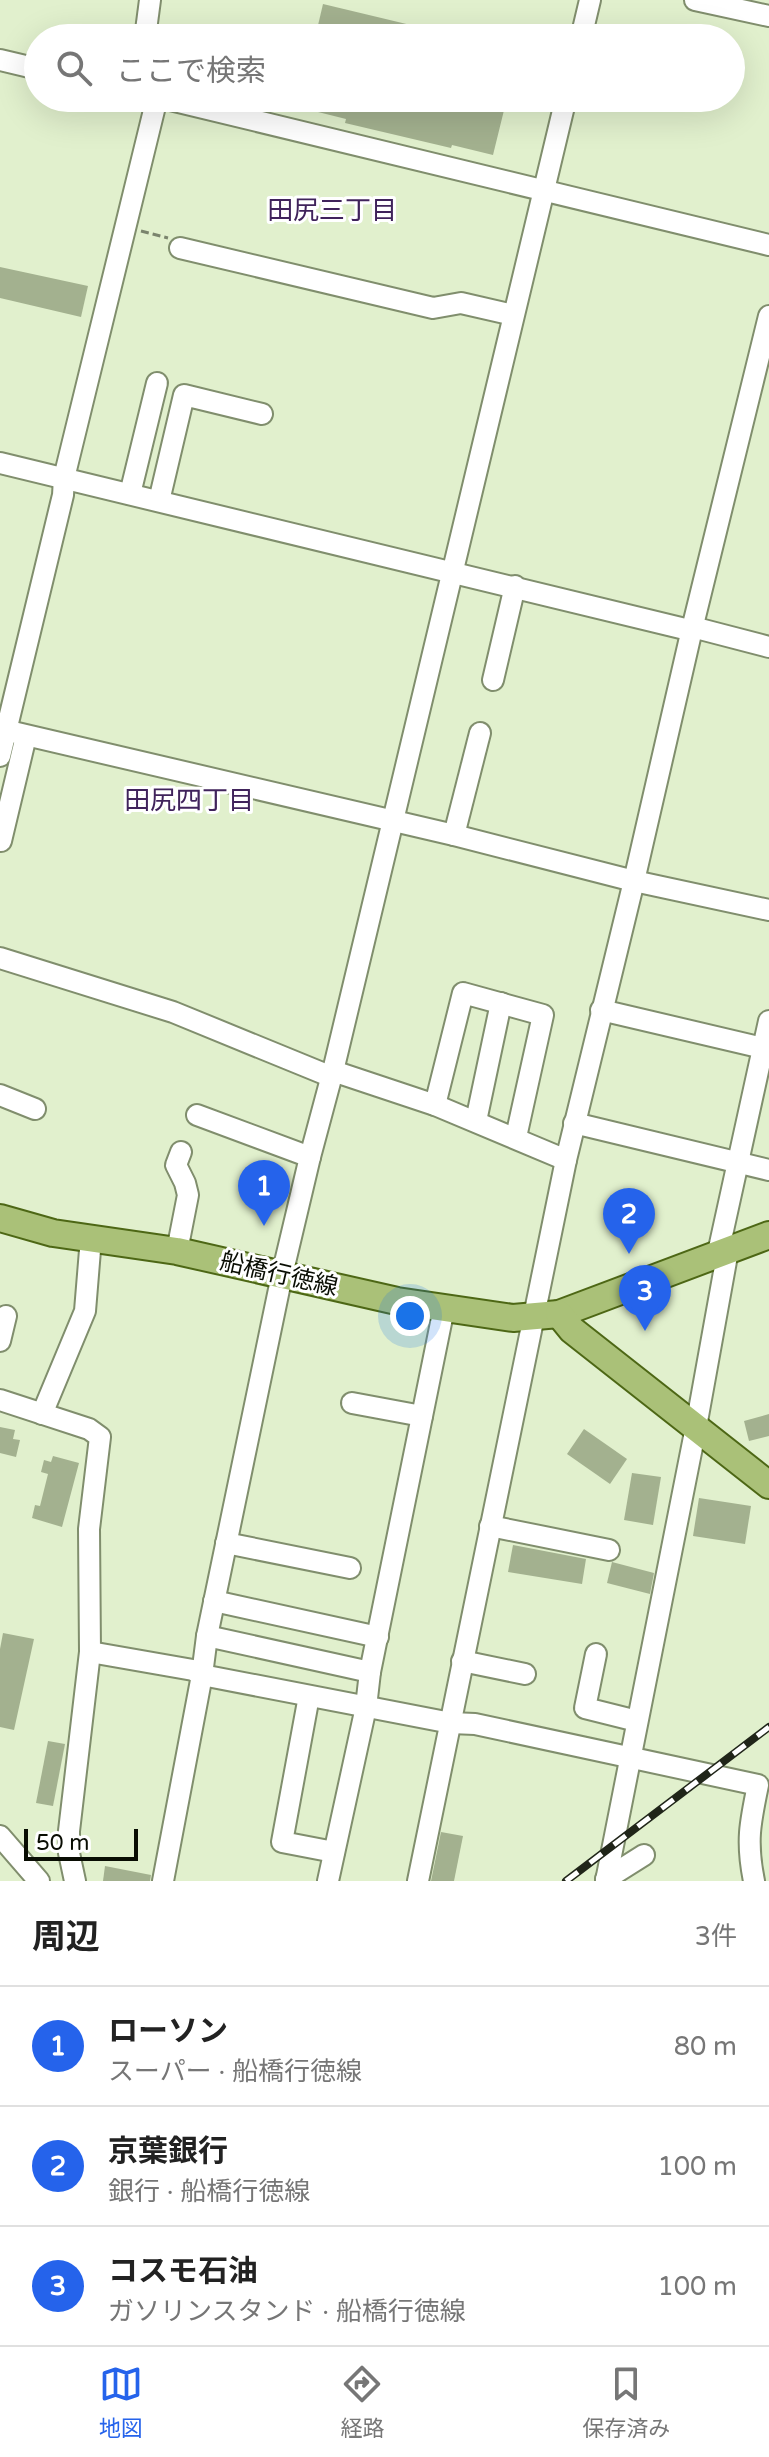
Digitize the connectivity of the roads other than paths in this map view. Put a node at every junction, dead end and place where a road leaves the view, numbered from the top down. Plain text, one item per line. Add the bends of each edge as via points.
1 (150, 0) edge
2 (590, 0) edge
3 (695, 0) edge
4 (769, 16) edge
5 (147, 24) edge
6 (584, 24) edge
7 (0, 60) edge
8 (24, 66) edge
9 (156, 112) edge
10 (218, 112) edge
11 (562, 112) edge
12 (543, 190) junction
13 (769, 245) edge
14 (180, 248) road end
15 (513, 315) junction
16 (769, 316) edge
17 (761, 381) edge
18 (157, 383) dead end
19 (262, 414) dead end
20 (0, 463) edge
21 (64, 478) junction
22 (130, 494) junction
23 (159, 501) junction
24 (453, 572) junction
25 (515, 586) junction
26 (692, 629) junction
27 (769, 647) edge
28 (493, 680) dead end
29 (3, 730) edge
30 (480, 733) dead end
31 (26, 736) junction
32 (0, 756) edge
33 (393, 821) junction
34 (454, 835) junction
35 (1, 841) edge
36 (634, 881) junction
37 (769, 910) edge
38 (1, 965) edge
39 (501, 1003) junction
40 (601, 1010) junction
41 (769, 1021) edge
42 (763, 1048) junction
43 (333, 1074) junction
44 (0, 1095) edge
45 (435, 1105) junction
46 (35, 1109) dead end
47 (197, 1115) dead end
48 (476, 1121) junction
49 (574, 1123) junction
50 (516, 1137) junction
51 (181, 1152) dead end
52 (310, 1157) junction
53 (566, 1160) junction
54 (738, 1162) junction
55 (769, 1170) edge
56 (0, 1218) edge
57 (769, 1235) edge
58 (91, 1238) junction
59 (177, 1251) junction
60 (723, 1252) junction
61 (282, 1275) junction
62 (444, 1308) junction
63 (559, 1314) junction
64 (6, 1316) dead end
65 (532, 1318) junction
66 (0, 1341) edge
67 (0, 1400) edge
68 (352, 1403) dead end
69 (42, 1414) junction
70 (422, 1416) junction
71 (696, 1427) junction
72 (769, 1485) edge
73 (490, 1526) junction
74 (226, 1543) junction
75 (609, 1550) dead end
76 (350, 1568) dead end
77 (214, 1601) junction
78 (207, 1636) junction
79 (378, 1637) junction
80 (90, 1652) junction
81 (596, 1654) dead end
82 (462, 1661) junction
83 (370, 1672) junction
84 (525, 1674) dead end
85 (202, 1675) junction
86 (309, 1696) junction
87 (366, 1707) junction
88 (637, 1721) junction
89 (451, 1723) junction
90 (631, 1757) junction
91 (764, 1786) edge
92 (0, 1836) edge
93 (334, 1852) junction
94 (644, 1855) dead end
95 (606, 1880) edge
96 (39, 1881) edge
97 (75, 1881) edge
98 (163, 1881) edge
99 (328, 1881) edge
100 (418, 1881) edge
101 (754, 1881) edge

1 - 5 street
2 - 6 street
3 - 4 street
7 - 8 street
9 - 21 street
10 - 12 street
11 - 12 street
12 - 13 street
12 - 15 street
14 - 15 street via 433,308 461,303
15 - 24 street
16 - 17 street
17 - 26 street
18 - 22 street
19 - 23 street via 184,395
20 - 21 street
21 - 22 street
21 - 29 street
22 - 23 street
23 - 24 street
24 - 25 street
24 - 33 street
25 - 26 street
25 - 28 street
26 - 27 street
26 - 36 street
29 - 31 street
29 - 32 street
30 - 34 street
31 - 33 street
31 - 35 street
33 - 34 street
33 - 43 street
34 - 36 street
36 - 37 street
36 - 40 street
38 - 43 street via 173,1012
39 - 45 street via 463,993
39 - 48 street
39 - 50 street via 543,1015
40 - 42 street
40 - 49 street
41 - 42 street
42 - 54 street
43 - 45 street
43 - 52 street
44 - 46 street
45 - 48 street
47 - 52 street
48 - 50 street
49 - 53 street
49 - 54 street
50 - 53 street
51 - 59 street via 176,1165 188,1195
52 - 61 street
53 - 65 street
54 - 55 street
54 - 60 street
56 - 58 main road, 船橋行徳線
57 - 60 main road, 船橋行徳線
58 - 59 main road, 船橋行徳線
58 - 69 street via 85,1311
59 - 61 main road, 船橋行徳線
60 - 63 main road, 船橋行徳線
60 - 71 street
61 - 62 main road, 船橋行徳線
61 - 74 street
62 - 65 main road, 船橋行徳線
62 - 70 street
63 - 65 main road, 船橋行徳線
63 - 71 main road via 572,1330
64 - 66 street
65 - 73 street
67 - 69 street
68 - 70 street
69 - 80 street via 100,1437 89,1529
70 - 79 street
71 - 72 main road
71 - 88 street
73 - 75 street
73 - 82 street
74 - 76 street
74 - 77 street
77 - 78 street
77 - 79 street
78 - 83 street
78 - 85 street
79 - 83 street
80 - 85 street
80 - 97 street via 69,1831
81 - 88 street via 585,1708
82 - 84 street
82 - 89 street
83 - 87 street
85 - 86 street
85 - 98 street
86 - 87 street
86 - 93 street via 282,1842
87 - 89 street
87 - 93 street
88 - 90 street
89 - 90 street
89 - 100 street
90 - 91 street
90 - 95 street
91 - 101 street via 749,1827
92 - 96 street
93 - 99 street
94 - 95 street

